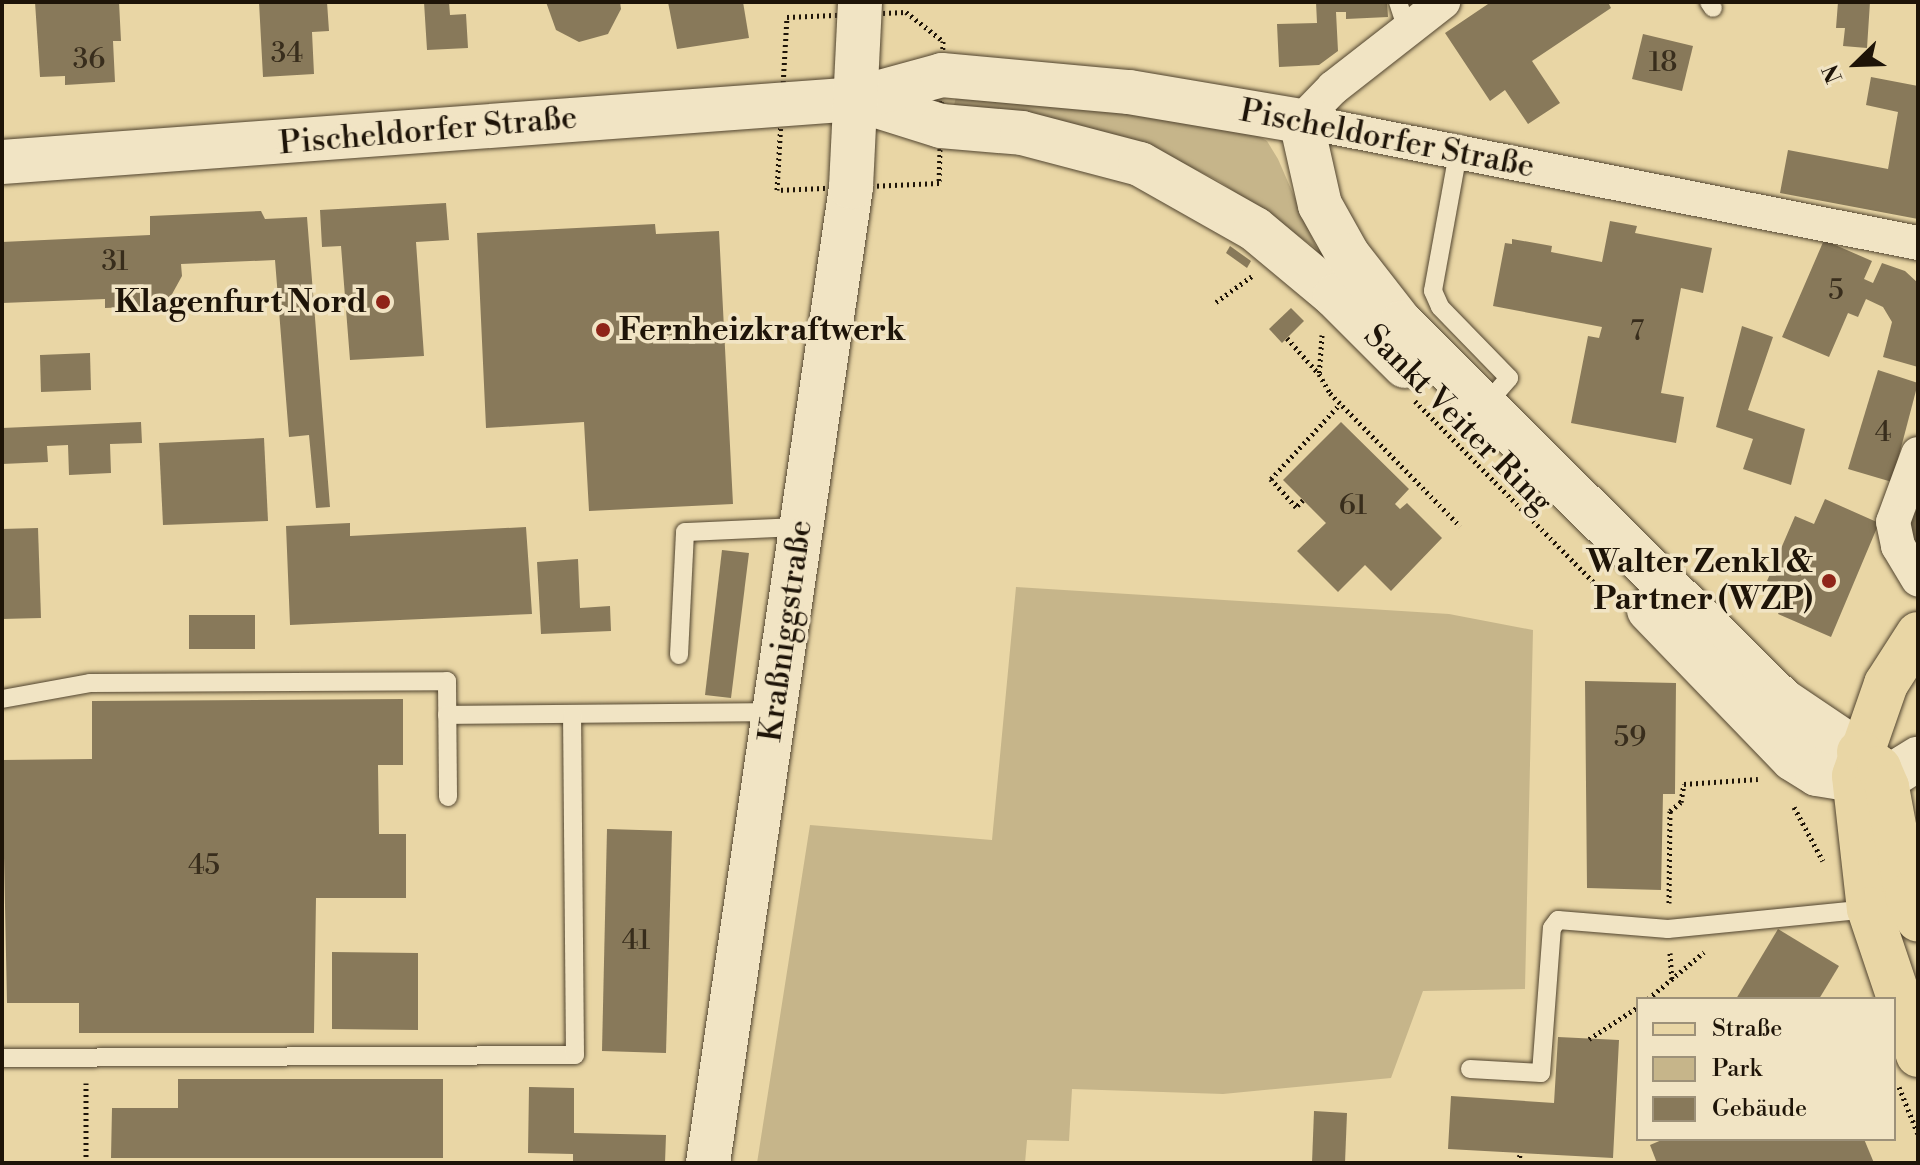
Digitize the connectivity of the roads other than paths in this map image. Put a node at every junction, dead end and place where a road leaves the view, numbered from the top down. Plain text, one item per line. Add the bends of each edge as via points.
1 (860, 2) edge
2 (1443, 2) edge
3 (1402, 15) edge
4 (855, 99) junction
5 (1301, 121) junction
6 (941, 126) joint
7 (1458, 153) junction
8 (2, 162) edge
9 (1918, 243) edge
10 (1485, 406) junction
11 (1918, 454) edge
12 (800, 527) junction
13 (1918, 579) edge
14 (1918, 634) edge
15 (679, 655) dead end
16 (2, 699) edge
17 (775, 712) junction
18 (572, 714) junction
19 (447, 715) junction
20 (1874, 775) edge
21 (448, 797) dead end
22 (1869, 909) junction
23 (1918, 920) edge
24 (1918, 1055) edge
25 (2, 1058) edge
26 (1470, 1069) dead end
27 (708, 1163) edge

1 - 4 main road, Kraßniggstraße
2 - 3 street
3 - 5 street
4 - 5 main road, Pischeldorfer Straße via 942,75 972,75 1129,92
4 - 6 main road, Pischeldorfer Straße
4 - 8 main road, Pischeldorfer Straße
4 - 12 main road, Kraßniggstraße via 851,187
5 - 7 street, Pischeldorfer Straße
5 - 10 main road, Sankt Veiter Ring via 1320,205 1348,255 1401,323
6 - 20 main road, Sankt Veiter Ring via 1078,144 1140,164 1255,229 1335,296 1793,759 1817,774
7 - 9 street, Pischeldorfer Straße
7 - 10 lane via 1433,291 1440,307 1509,378
10 - 20 main road, Sankt Veiter Ring via 1782,700
11 - 13 street via 1893,522 1898,546
12 - 15 lane via 685,532
12 - 17 main road, Kraßniggstraße
14 - 20 main road via 1886,684
16 - 19 lane via 90,683 447,681
17 - 18 lane
17 - 27 main road, Kraßniggstraße
18 - 19 lane
18 - 25 lane via 575,1055
19 - 21 lane
20 - 22 main road
20 - 23 main road
22 - 24 main road
22 - 26 lane via 1668,929 1558,920 1552,928 1541,1073

